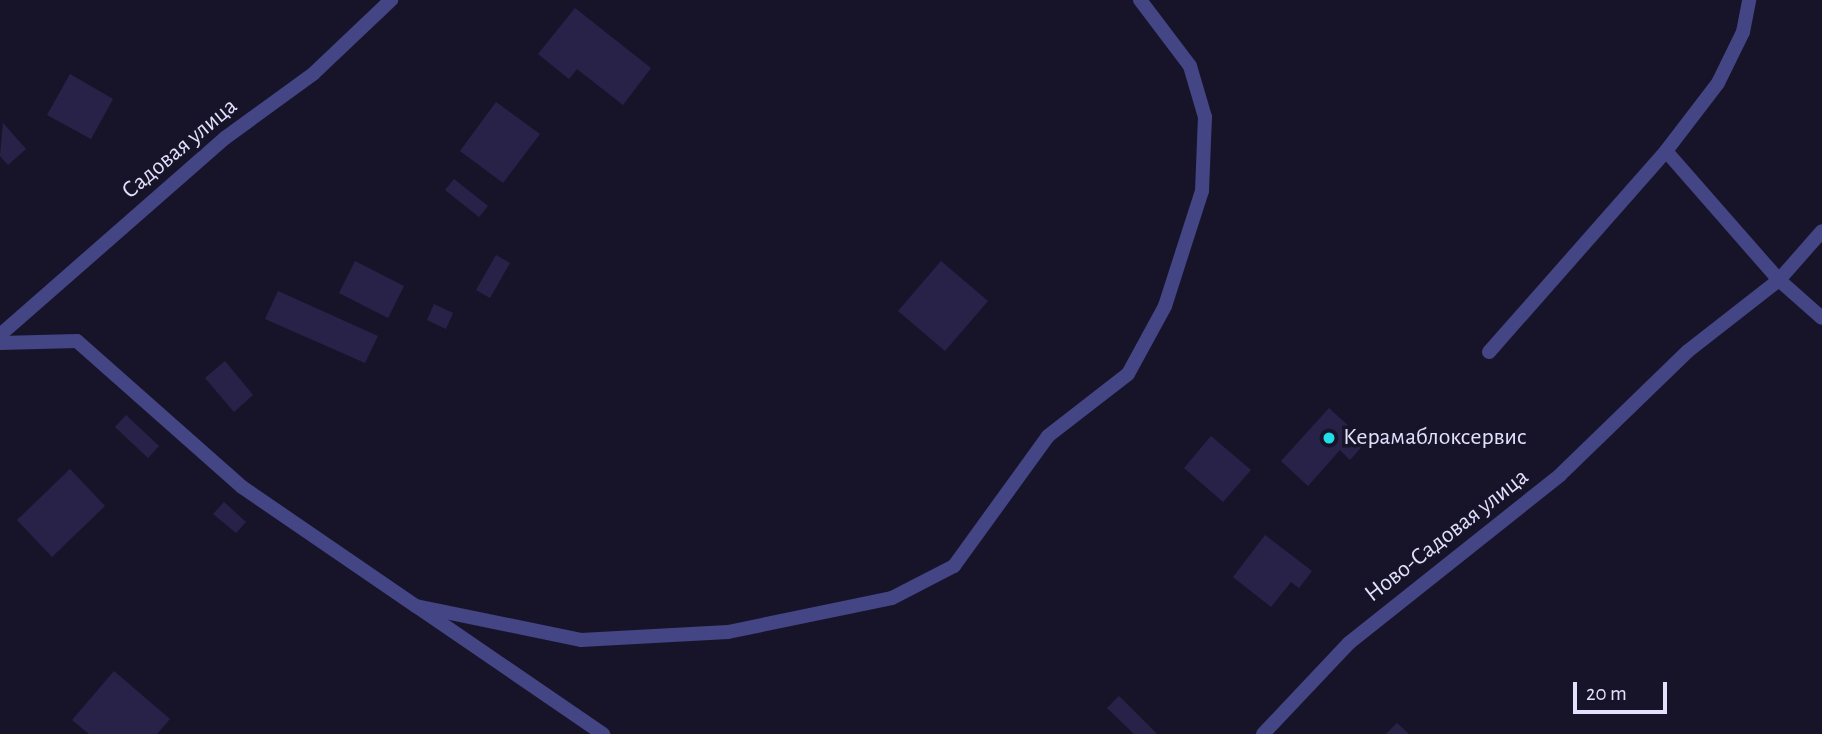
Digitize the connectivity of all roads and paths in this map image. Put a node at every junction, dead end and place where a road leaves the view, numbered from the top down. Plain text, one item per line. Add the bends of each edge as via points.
1 (391, 0) edge
2 (1140, 0) edge
3 (1749, 0) edge
4 (1666, 151) junction
5 (1822, 231) edge
6 (1779, 280) junction
7 (1822, 318) edge
8 (0, 335) edge
9 (0, 343) edge
10 (1489, 352) dead end
11 (416, 606) junction
12 (603, 734) edge
13 (1263, 734) edge

1 - 8 street, Садовая улица via 313,74 225,138
2 - 11 street via 1190,66 1205,117 1202,191 1169,293 1128,374 1048,436 954,566 892,598 728,632 581,640
3 - 4 street via 1743,32 1718,83
4 - 6 street
4 - 10 street
5 - 6 street, Ново-Садовая улица
6 - 7 street
6 - 13 street, Ново-Садовая улица via 1688,351 1560,475 1349,643
9 - 11 street via 77,341 243,487
11 - 12 street

